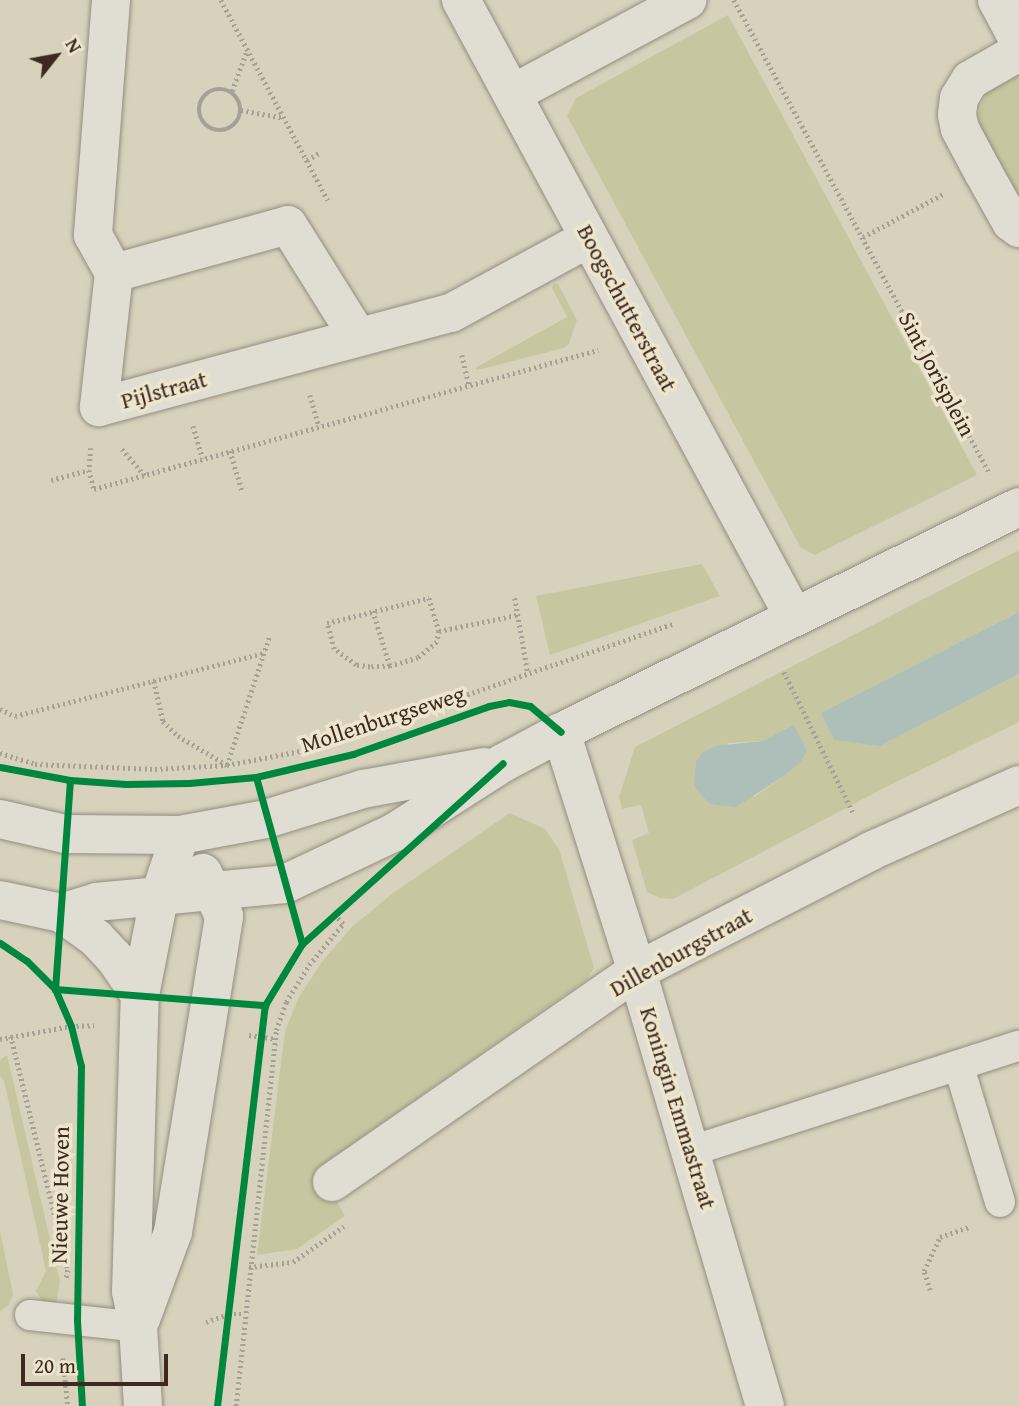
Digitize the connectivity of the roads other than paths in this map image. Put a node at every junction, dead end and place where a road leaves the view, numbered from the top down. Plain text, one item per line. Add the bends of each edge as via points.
1 (111, 0) edge
2 (461, 0) edge
3 (687, 0) edge
4 (997, 0) edge
5 (1019, 41) edge
6 (1019, 52) edge
7 (512, 94) junction
8 (1019, 229) edge
9 (589, 239) junction
10 (114, 273) junction
11 (358, 338) junction
12 (1015, 509) edge
13 (794, 617) junction
14 (561, 732) junction
15 (503, 763) junction
16 (1019, 785) edge
17 (0, 819) edge
18 (180, 835) junction
19 (215, 893) junction
20 (159, 898) junction
21 (0, 900) edge
22 (61, 912) junction
23 (637, 971) junction
24 (140, 995) junction
25 (1019, 1046) edge
26 (959, 1067) junction
27 (691, 1151) junction
28 (332, 1182) road end
29 (1000, 1202) road end
30 (30, 1315) dead end
31 (138, 1326) junction
32 (142, 1406) edge
33 (765, 1406) edge

1 - 10 street via 93,235
2 - 7 street, Boogschutterstraat
3 - 7 street
4 - 5 street
6 - 8 street via 974,76 959,98 958,124
7 - 9 street, Boogschutterstraat
9 - 11 street, Pijlstraat via 451,313
9 - 13 street, Boogschutterstraat
10 - 11 street via 288,225
10 - 11 street, Pijlstraat via 99,407
12 - 13 street
13 - 14 street
14 - 15 street
14 - 23 street, Koningin Emmastraat
15 - 18 street via 363,789 266,819
15 - 19 street via 395,832 285,884
16 - 23 street, Dillenburgstraat via 871,851
17 - 18 street via 65,834
18 - 19 street
18 - 20 street
19 - 20 street
19 - 31 street via 224,916 173,1232
20 - 22 street via 96,902
20 - 24 street
21 - 22 street
22 - 24 street via 96,938
23 - 27 street, Koningin Emmastraat
23 - 28 street, Dillenburgstraat
24 - 31 street via 131,1292
25 - 26 lane
26 - 27 lane
26 - 29 lane
27 - 33 street, Koningin Emmastraat
30 - 31 lane
31 - 32 street

